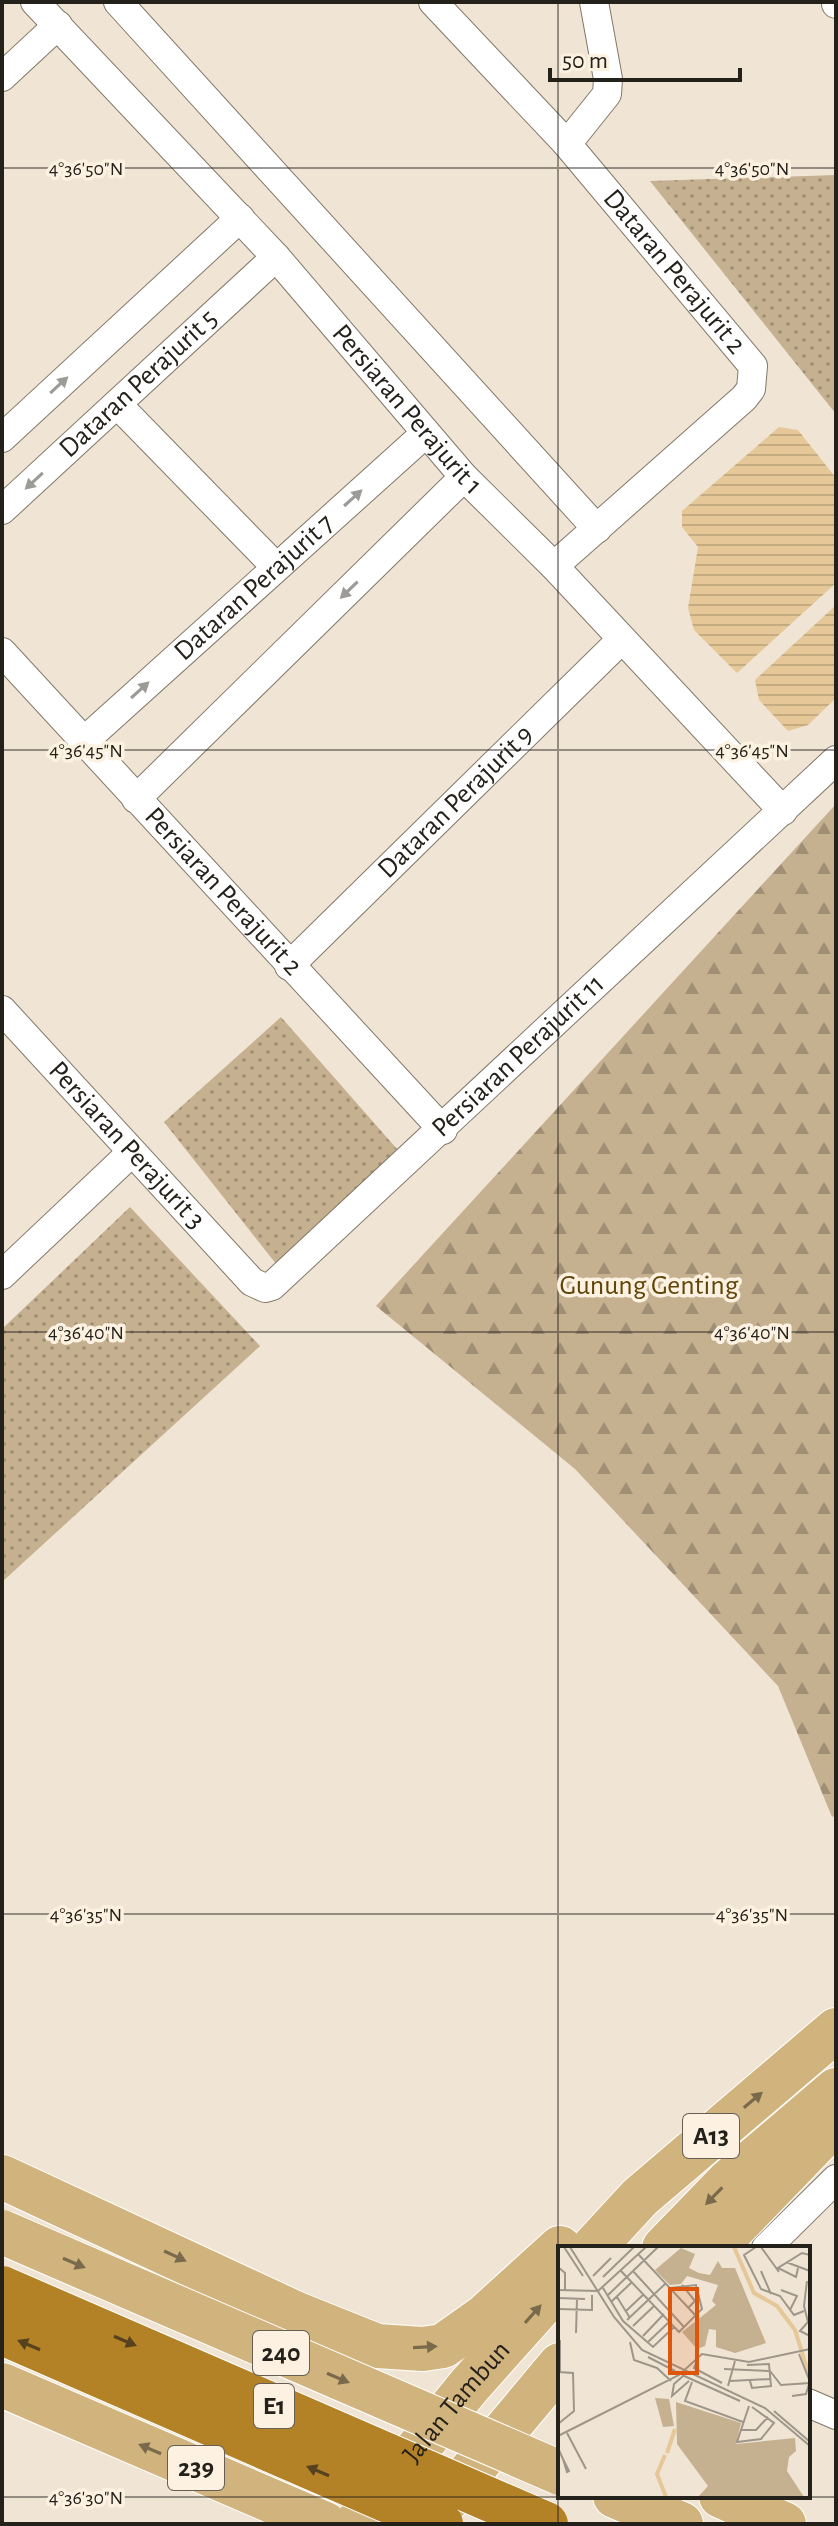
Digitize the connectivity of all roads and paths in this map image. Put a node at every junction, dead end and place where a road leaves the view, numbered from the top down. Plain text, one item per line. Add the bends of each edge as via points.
1 (35, 2) edge
2 (118, 2) edge
3 (433, 2) edge
4 (594, 2) edge
5 (58, 25) junction
6 (2, 77) edge
7 (567, 144) junction
8 (240, 218) junction
9 (276, 257) junction
10 (117, 404) junction
11 (426, 433) junction
12 (2, 438) edge
13 (464, 477) junction
14 (2, 510) edge
15 (597, 529) junction
16 (554, 566) junction
17 (276, 567) junction
18 (621, 640) junction
19 (2, 652) edge
20 (82, 743) junction
21 (836, 760) edge
22 (136, 799) junction
23 (783, 811) junction
24 (289, 966) junction
25 (2, 1010) edge
26 (443, 1130) junction
27 (131, 1153) junction
28 (2, 1275) edge
29 (252, 1282) joint
30 (836, 2030) edge
31 (836, 2090) edge
32 (836, 2123) edge
33 (2, 2177) edge
34 (836, 2179) edge
35 (640, 2197) junction
36 (2, 2232) edge
37 (562, 2246) edge
38 (595, 2246) edge
39 (666, 2246) edge
40 (716, 2246) edge
41 (768, 2246) edge
42 (558, 2250) edge
43 (558, 2286) edge
44 (2, 2288) edge
45 (2, 2333) edge
46 (558, 2367) edge
47 (2, 2385) edge
48 (810, 2404) edge
49 (836, 2415) edge
50 (558, 2472) edge
51 (620, 2498) edge
52 (726, 2498) edge
53 (325, 2524) edge
54 (356, 2524) edge
55 (427, 2524) edge
56 (441, 2524) edge
57 (546, 2524) edge
58 (681, 2524) edge
59 (784, 2524) edge

1 - 5 street, Persiaran Perajurit 1
2 - 15 street, Persiaran Perajurit 1
3 - 7 street, Dataran Perajurit 2
4 - 7 street via 607,94
5 - 6 street
5 - 8 street, Persiaran Perajurit 1
7 - 15 street, Dataran Perajurit 2 via 747,356 754,378 744,398
8 - 9 street, Persiaran Perajurit 1
12 -> 8 street, Dataran Perajurit 5
9 - 10 street, Dataran Perajurit 5
9 - 11 street, Persiaran Perajurit 1
10 -> 14 street, Dataran Perajurit 5
10 - 17 street
11 - 13 street, Persiaran Perajurit 1
17 -> 11 street, Dataran Perajurit 7
13 - 16 street, Persiaran Perajurit 1
13 -> 22 street
15 - 16 street, Dataran Perajurit 2
16 - 18 street, Persiaran Perajurit 1
20 -> 17 street, Dataran Perajurit 7
18 - 23 street, Persiaran Perajurit 1
18 - 24 street, Dataran Perajurit 9
19 - 20 street, Persiaran Perajurit 2
20 - 22 street, Persiaran Perajurit 2
21 - 23 street, Persiaran Perajurit 11
22 - 24 street, Persiaran Perajurit 2
23 - 26 street, Persiaran Perajurit 11
24 - 26 street, Persiaran Perajurit 2
25 - 27 street, Persiaran Perajurit 3
26 - 29 street, Persiaran Perajurit 11 via 278,1283 265,1288
27 - 28 street
27 - 29 street, Persiaran Perajurit 3
35 -> 30 main road, A13
31 -> 39 main road, A13 via 728,2182
32 - 40 main road
33 -> 42 main road via 377,2346 443,2346 484,2317
34 - 41 street
35 - 37 main road via 591,2220
35 - 38 main road, A13
36 -> 50 main road, 240, bridge
54 -> 43 main road, Jalan Tambun
44 -> 57 highway, E1, bridge
56 -> 45 highway, E1, bridge
46 - 55 main road, Jalan Tambun
53 -> 47 main road, 239
48 - 49 street
51 - 58 main road
52 - 59 main road

